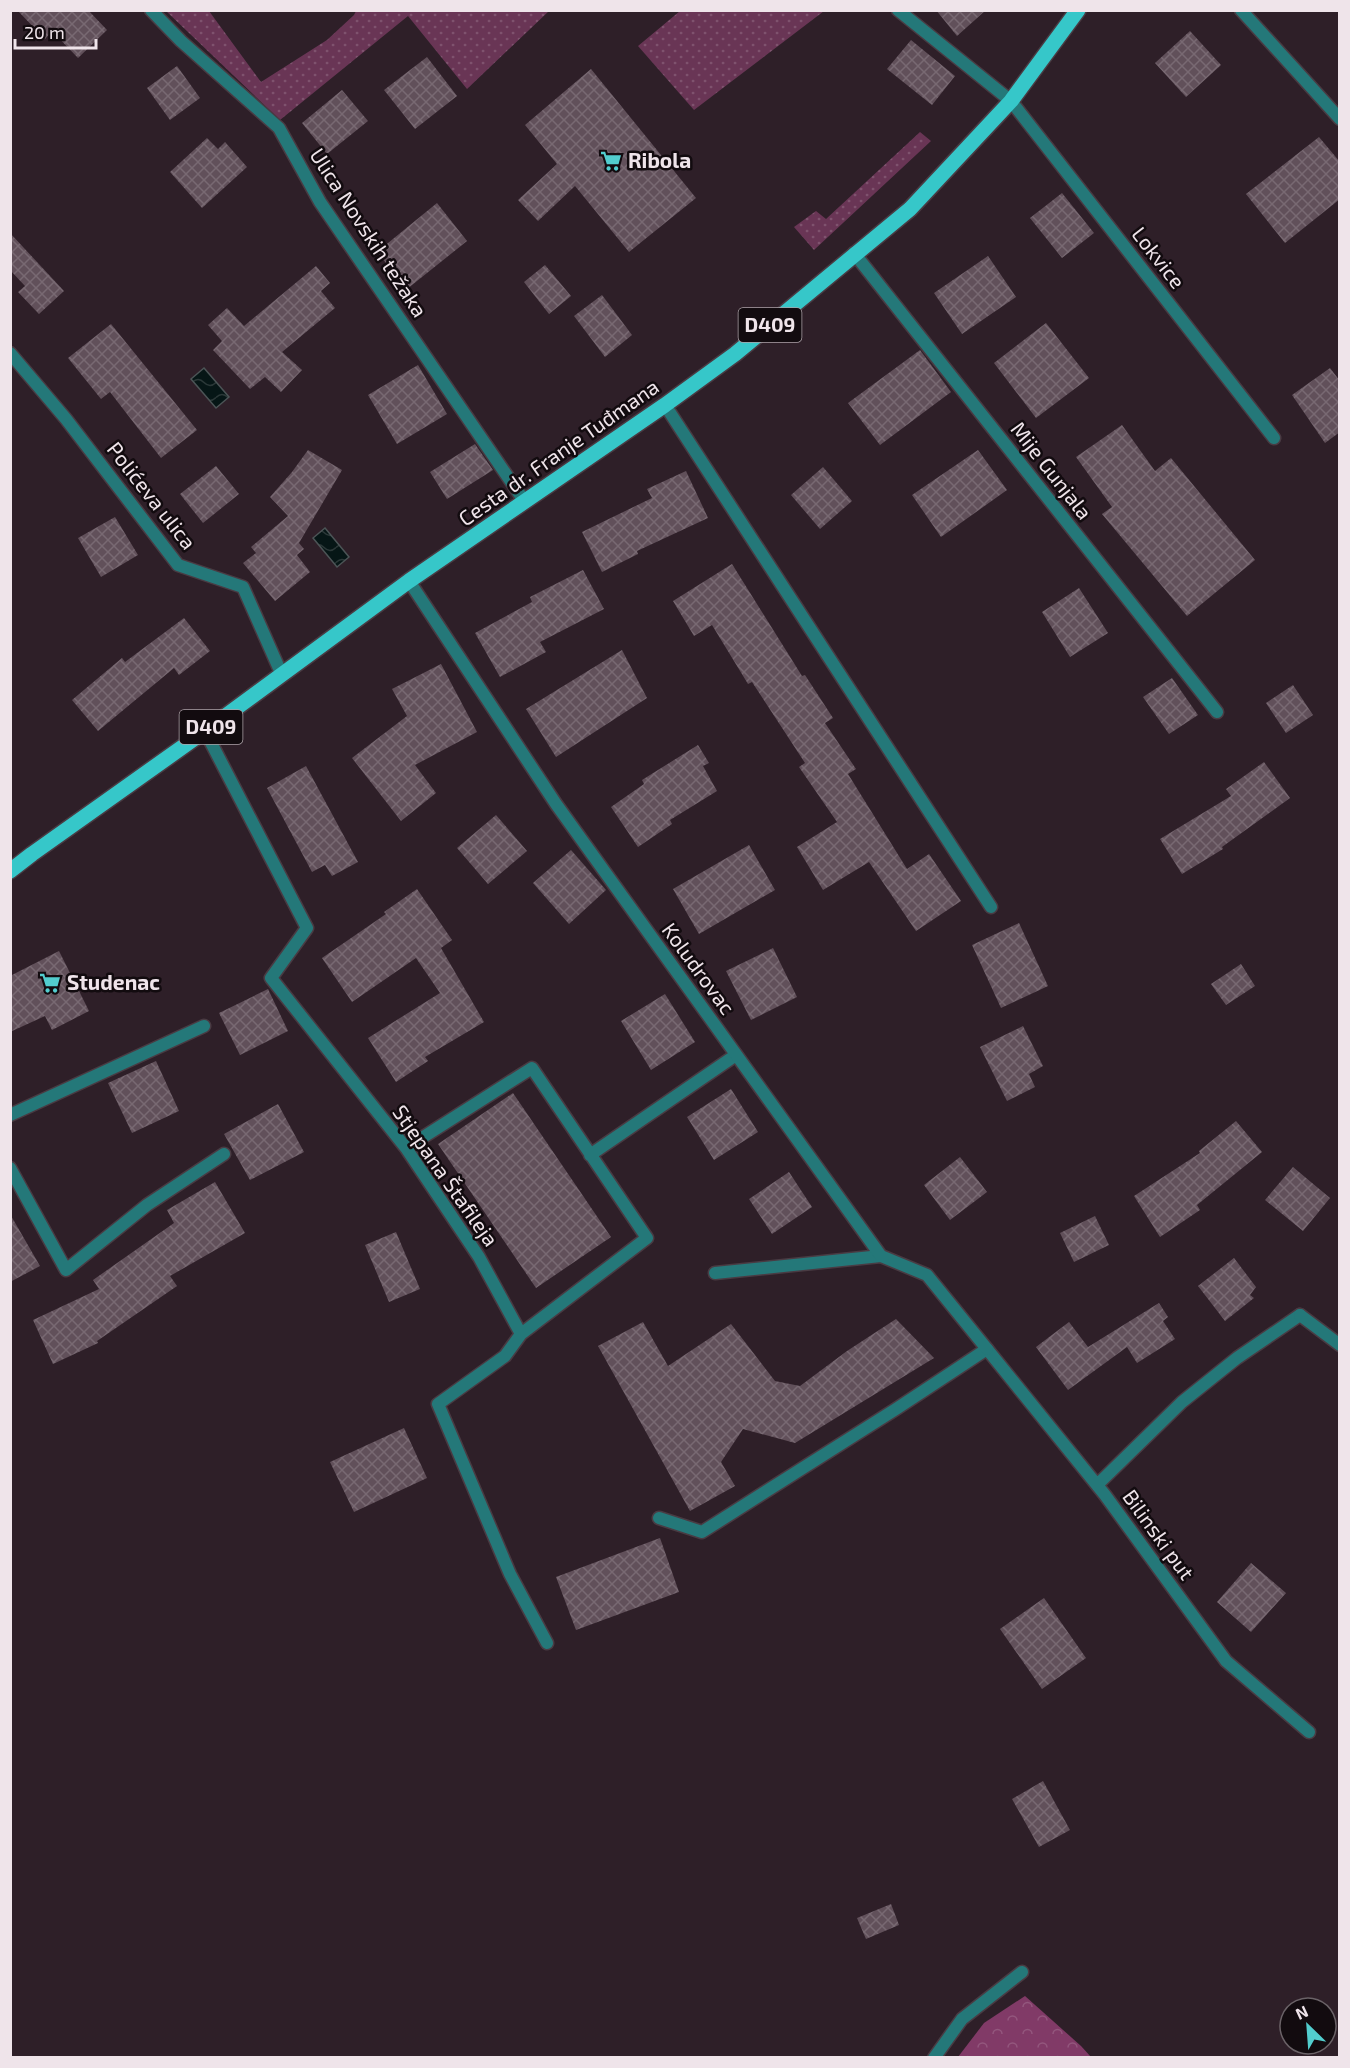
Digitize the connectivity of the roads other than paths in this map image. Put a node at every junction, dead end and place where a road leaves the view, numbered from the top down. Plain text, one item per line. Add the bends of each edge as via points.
1 (151, 10) edge
2 (898, 10) edge
3 (1078, 10) edge
4 (1241, 10) edge
5 (1011, 101) junction
6 (1340, 119) edge
7 (854, 253) junction
8 (10, 353) edge
9 (665, 405) junction
10 (1274, 438) dead end
11 (525, 502) junction
12 (409, 581) junction
13 (282, 675) junction
14 (1217, 712) dead end
15 (205, 731) junction
16 (10, 871) edge
17 (990, 907) dead end
18 (204, 1026) dead end
19 (736, 1055) junction
20 (10, 1115) edge
21 (406, 1148) junction
22 (224, 1154) dead end
23 (590, 1155) junction
24 (10, 1168) edge
25 (881, 1256) junction
26 (715, 1273) dead end
27 (521, 1334) junction
28 (1340, 1345) edge
29 (987, 1349) junction
30 (1097, 1485) junction
31 (659, 1518) dead end
32 (547, 1643) dead end
33 (1309, 1732) dead end
34 (1022, 1972) dead end
35 (934, 2058) edge

1 - 11 street, Ulica Novskih težaka via 279,128 320,202
2 - 5 street, Lokvice
3 - 5 main road, Cesta dr. Franje Tuđmana / D409
4 - 6 street
5 - 7 main road, Cesta dr. Franje Tuđmana / D409 via 910,209
5 - 10 street, Lokvice
7 - 9 main road, Cesta dr. Franje Tuđmana / D409 via 735,354
7 - 14 street, Mije Gunjala
8 - 13 street, Polićeva ulica via 178,565 243,587
9 - 11 main road, Cesta dr. Franje Tuđmana / D409
9 - 17 street
11 - 12 main road, Cesta dr. Franje Tuđmana / D409
12 - 13 main road, Cesta dr. Franje Tuđmana / D409
12 - 19 street, Koludrovac via 556,804
13 - 15 main road, Cesta dr. Franje Tuđmana / D409
15 - 16 main road, Cesta dr. Franje Tuđmana / D409
15 - 21 street, Stjepana Štafileja via 307,928 271,978
18 - 20 street
19 - 23 street
19 - 25 street, Koludrovac
21 - 23 street via 532,1068
21 - 27 street, Stjepana Štafileja via 479,1257
22 - 24 street via 147,1205 66,1270
23 - 27 street via 647,1238
25 - 26 street
25 - 29 street via 927,1275
27 - 32 street via 505,1356 438,1404 510,1574
28 - 30 street via 1300,1315 1182,1402
29 - 30 street, Bilinski put
29 - 31 street via 702,1532
30 - 33 street, Bilinski put via 1226,1661
34 - 35 street via 962,2019

